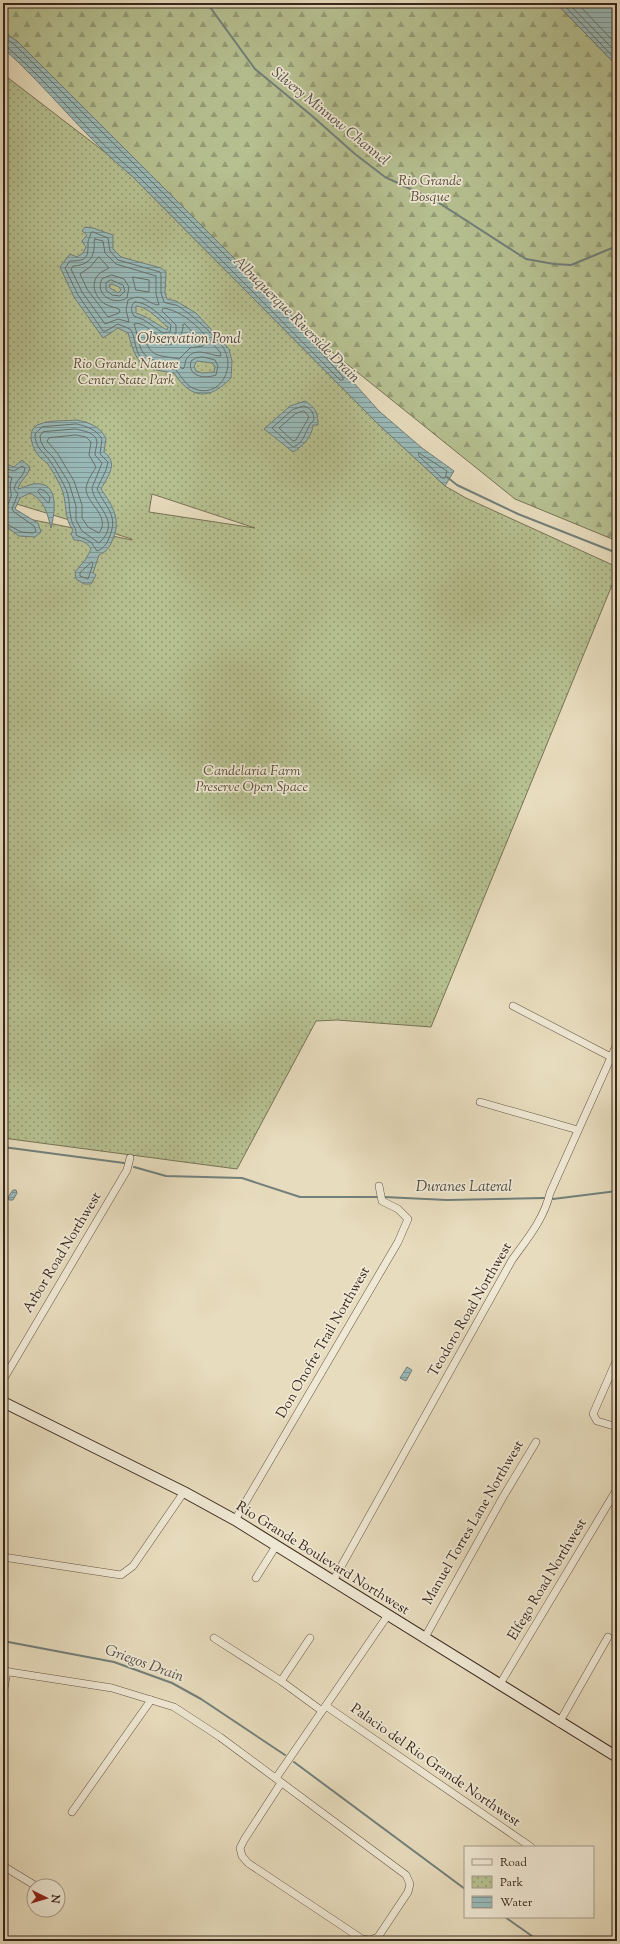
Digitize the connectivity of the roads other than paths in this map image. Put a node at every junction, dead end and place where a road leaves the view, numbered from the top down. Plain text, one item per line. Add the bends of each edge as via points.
1 (513, 1006) dead end
2 (617, 1044) edge
3 (611, 1057) junction
4 (480, 1102) dead end
5 (578, 1130) junction
6 (130, 1158) dead end
7 (379, 1186) dead end
8 (617, 1359) edge
9 (3, 1380) edge
10 (3, 1402) edge
11 (617, 1427) edge
12 (536, 1442) dead end
13 (617, 1490) edge
14 (184, 1492) junction
15 (235, 1520) junction
16 (276, 1546) junction
17 (3, 1556) edge
18 (256, 1578) dead end
19 (333, 1581) junction
20 (388, 1615) junction
21 (608, 1637) dead end
22 (214, 1638) dead end
23 (310, 1638) dead end
24 (424, 1639) junction
25 (5, 1671) edge
26 (281, 1681) junction
27 (500, 1684) junction
28 (3, 1695) edge
29 (151, 1700) junction
30 (324, 1708) junction
31 (560, 1723) junction
32 (617, 1757) edge
33 (278, 1781) junction
34 (72, 1812) dead end
35 (530, 1846) edge
36 (3, 1866) edge
37 (26, 1880) edge

1 - 3 street
2 - 3 street, Teodoro Road Northwest
3 - 5 street, Teodoro Road Northwest
4 - 5 street
5 - 19 street, Teodoro Road Northwest via 531,1235 512,1260
6 - 9 street, Arbor Road Northwest via 127,1170
7 - 15 street, Don Onofre Trail Northwest via 380,1197 386,1205 398,1209 408,1219 398,1242
8 - 11 street via 593,1414 597,1421
10 - 14 main road, Rio Grande Boulevard Northwest
12 - 24 street, Manuel Torres Lane Northwest
13 - 27 street, Elfego Road Northwest
14 - 15 main road, Rio Grande Boulevard Northwest
14 - 17 street via 133,1566 121,1575
15 - 16 main road, Rio Grande Boulevard Northwest
16 - 18 street
16 - 19 main road, Rio Grande Boulevard Northwest
19 - 20 main road, Rio Grande Boulevard Northwest
20 - 24 main road, Rio Grande Boulevard Northwest
20 - 30 street
21 - 31 street
22 - 26 street, Palacio del Rio Grande Northwest
23 - 26 street
24 - 27 main road, Rio Grande Boulevard Northwest
25 - 28 street
25 - 29 street via 112,1688
26 - 30 street, Palacio del Rio Grande Northwest
27 - 31 main road, Rio Grande Boulevard Northwest
29 - 33 street via 174,1707 220,1737
29 - 34 street
30 - 33 street
30 - 35 street, Palacio del Rio Grande Northwest
31 - 32 main road, Rio Grande Boulevard Northwest
33 - 33 street via 406,1875 410,1884 408,1892 378,1937 362,1939 248,1863 242,1856 240,1848
36 - 37 street

